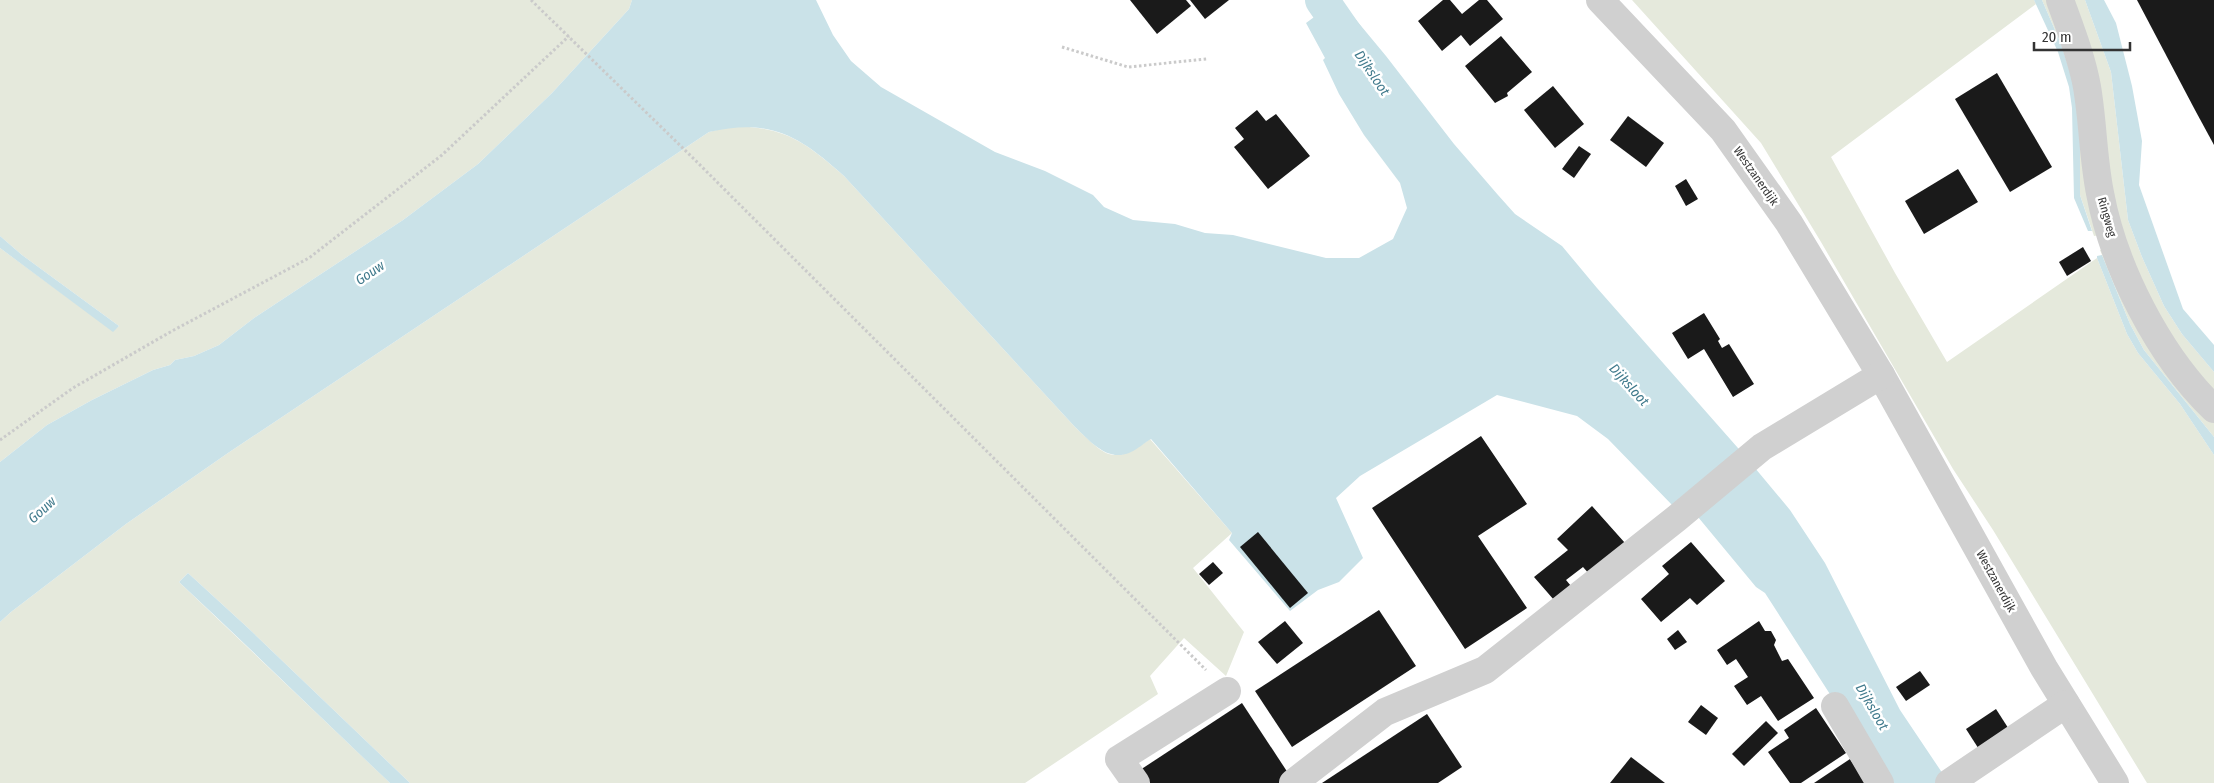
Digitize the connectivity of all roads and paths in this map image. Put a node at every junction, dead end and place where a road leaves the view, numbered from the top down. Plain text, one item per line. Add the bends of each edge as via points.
1 (531, 0) edge
2 (1600, 0) edge
3 (2060, 0) edge
4 (569, 36) junction
5 (1062, 47) dead end
6 (1207, 59) dead end
7 (1881, 376) junction
8 (2214, 409) edge
9 (0, 440) edge
10 (1227, 691) joint
11 (2066, 704) junction
12 (1835, 706) dead end
13 (1953, 780) edge
14 (1136, 783) edge
15 (1293, 783) edge
16 (1880, 783) edge
17 (2114, 783) edge

1 - 4 path
2 - 7 street, Westzanerdijk via 1723,130 1789,223
3 - 8 street, Ringweg via 2087,86 2100,194 2120,264 2155,336
4 - 9 path via 442,155 309,258 73,388
4 - 10 path
5 - 6 path via 1128,67
7 - 11 street, Westzanerdijk
7 - 15 street via 1762,447 1678,518 1485,670 1385,712
10 - 14 street via 1120,759
11 - 13 street
11 - 17 street, Westzanerdijk
12 - 16 street

